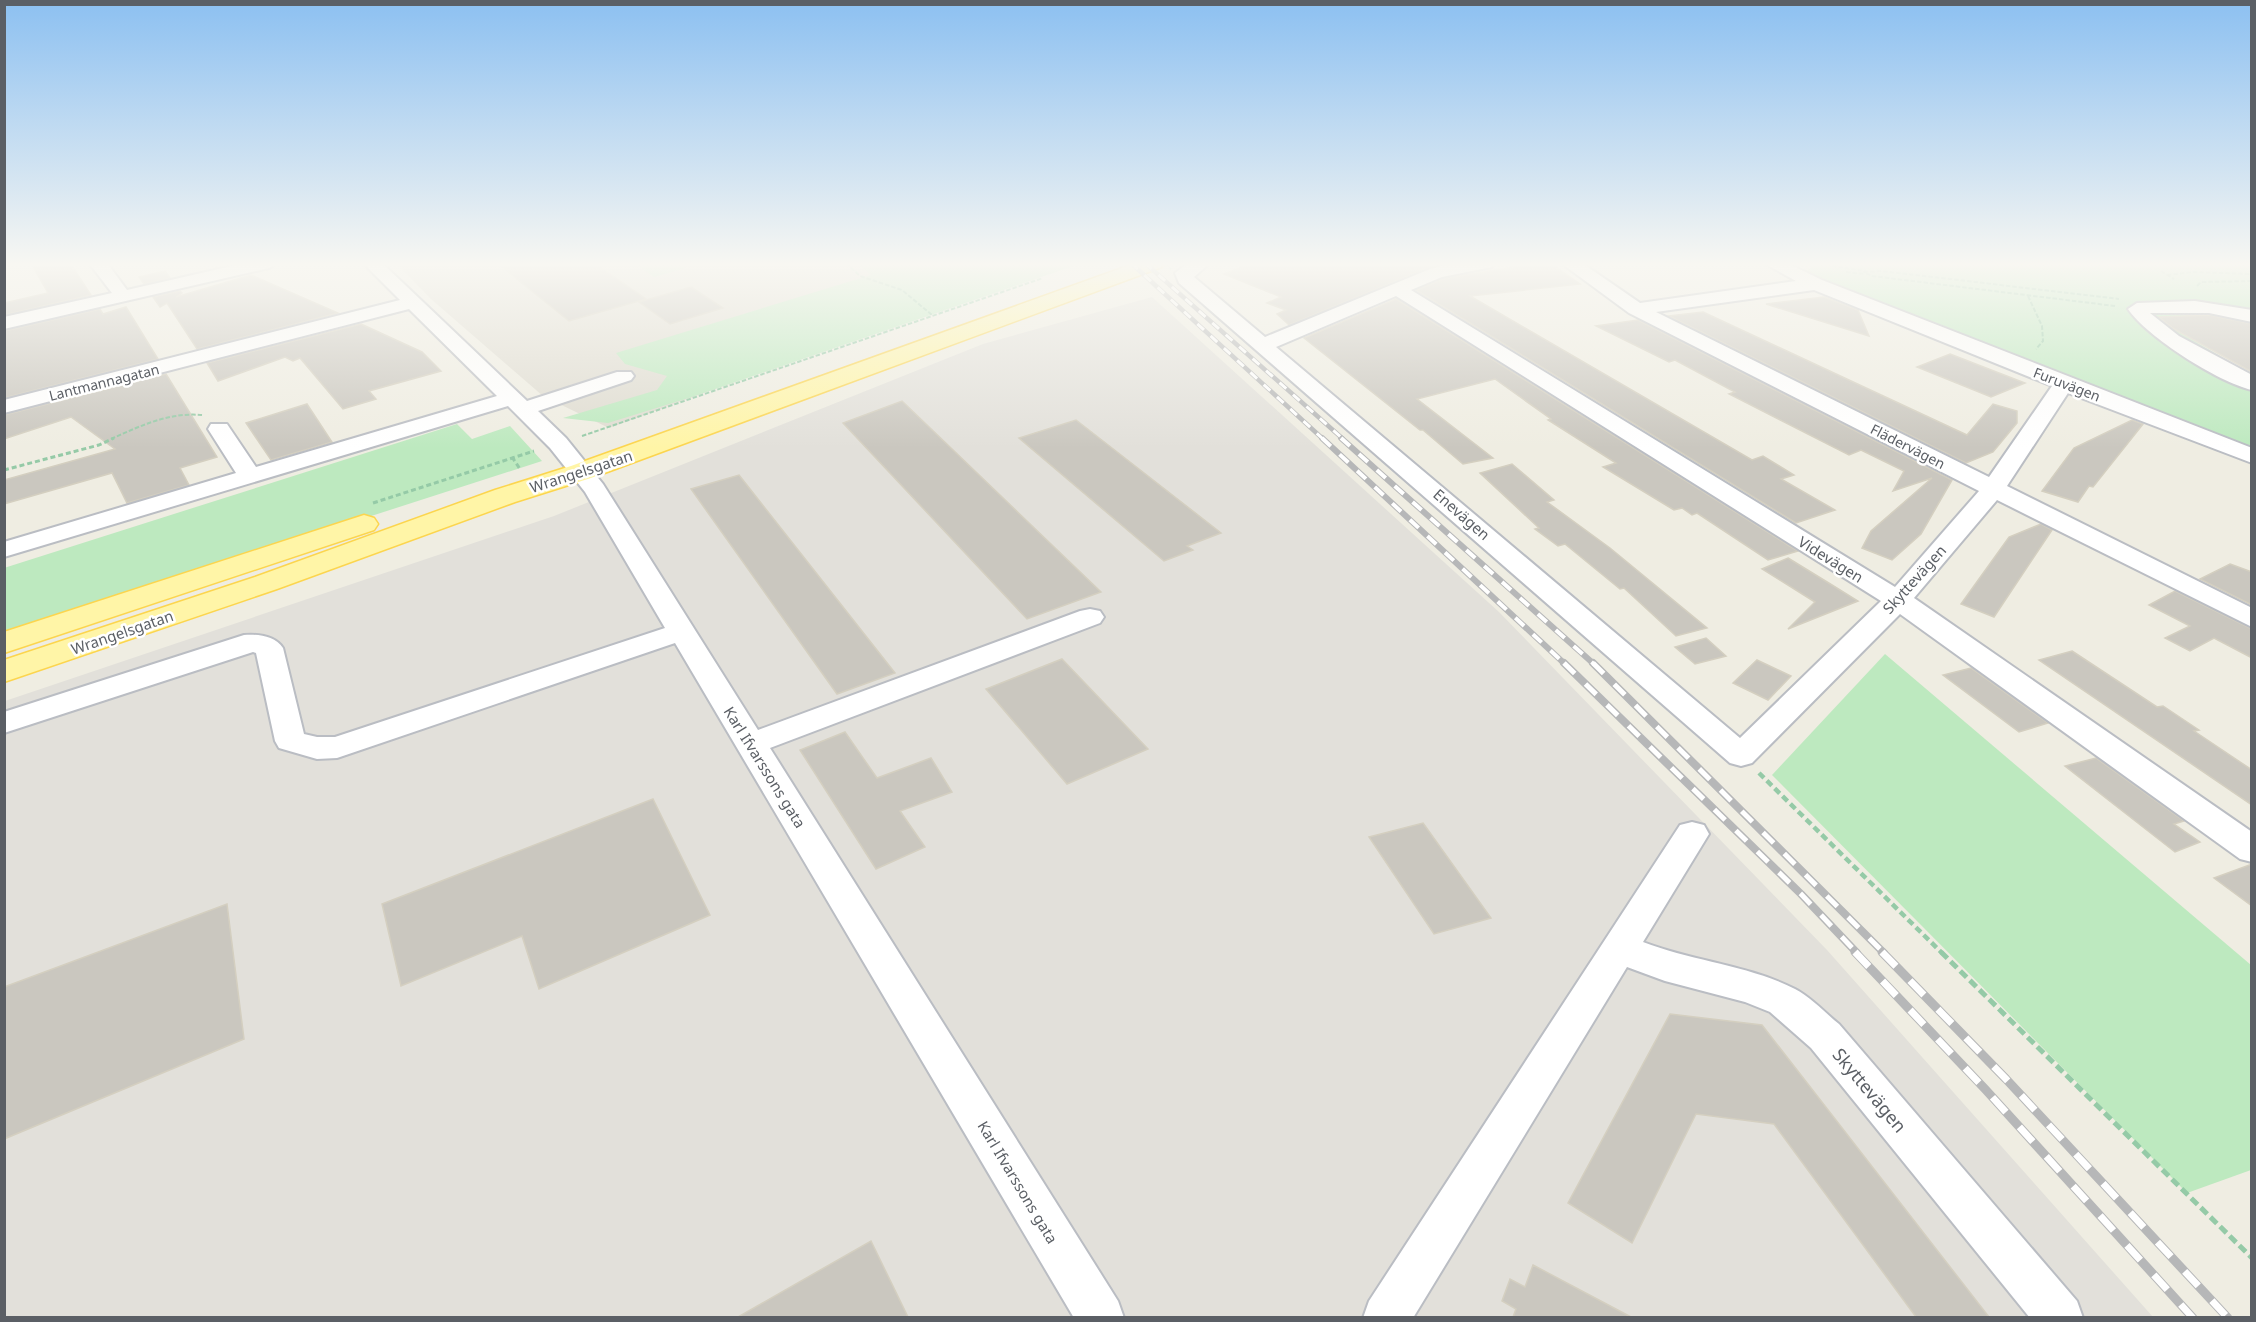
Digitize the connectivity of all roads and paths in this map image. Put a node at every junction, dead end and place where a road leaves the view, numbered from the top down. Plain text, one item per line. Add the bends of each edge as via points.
1 (327, 325) edge
2 (435, 325) edge
3 (952, 325) edge
4 (985, 325) edge
5 (1240, 325) edge
6 (1314, 325) edge
7 (1454, 325) edge
8 (1667, 325) edge
9 (1918, 325) edge
10 (1963, 325) edge
11 (2039, 325) edge
12 (2150, 325) edge
13 (1263, 344) junction
14 (2033, 351) junction
15 (2055, 359) dead end
16 (624, 376) dead end
17 (2110, 381) dead end
18 (2064, 384) junction
19 (2252, 384) edge
20 (518, 403) junction
21 (4, 407) edge
22 (219, 429) joint
23 (2249, 434) edge
24 (2222, 444) junction
25 (2252, 456) edge
26 (574, 464) junction
27 (4, 470) edge
28 (250, 476) junction
29 (1993, 489) junction
30 (4, 550) edge
31 (1898, 600) junction
32 (1090, 617) dead end
33 (2252, 619) edge
34 (681, 632) junction
35 (4, 644) edge
36 (4, 672) edge
37 (4, 723) edge
38 (751, 744) junction
39 (1741, 755) junction
40 (1692, 834) dead end
41 (2252, 850) edge
42 (1620, 948) junction
43 (2252, 1258) edge
44 (1101, 1317) edge
45 (1386, 1317) edge
46 (2060, 1317) edge

1 - 21 street, Lantmannagatan
2 - 20 street, Karl Ifvarssons gata
3 - 26 main road, Wrangelsgatan
4 - 26 main road, Wrangelsgatan via 781,401
5 - 13 street, Enevägen
6 - 13 street
7 - 31 street, Videvägen
8 - 29 street, Flädervägen
9 - 18 street, Furuvägen
10 - 14 street
11 - 14 path via 2043,341
12 - 19 street
13 - 39 street, Enevägen
14 - 15 street
16 - 20 street
17 - 23 street
18 - 24 street, Furuvägen
18 - 29 street, Skyttevägen
20 - 26 street, Karl Ifvarssons gata
20 - 28 street
22 - 27 path via 201,415 163,418 99,445
22 - 28 street
23 - 24 street
24 - 25 street, Furuvägen
26 - 34 street, Karl Ifvarssons gata via 595,489
26 - 35 main road, Wrangelsgatan
26 - 36 main road, Wrangelsgatan via 504,496 266,583
28 - 30 street
29 - 31 street, Skyttevägen
29 - 33 street, Flädervägen
31 - 39 street, Skyttevägen
31 - 41 street, Videvägen
32 - 38 street
34 - 37 street via 337,747 317,748 290,741 269,648 255,643
34 - 38 street, Karl Ifvarssons gata
38 - 44 street, Karl Ifvarssons gata
39 - 43 path
40 - 42 street
42 - 45 street
42 - 46 street, Skyttevägen via 1665,966 1762,992 1783,1002 1825,1036

